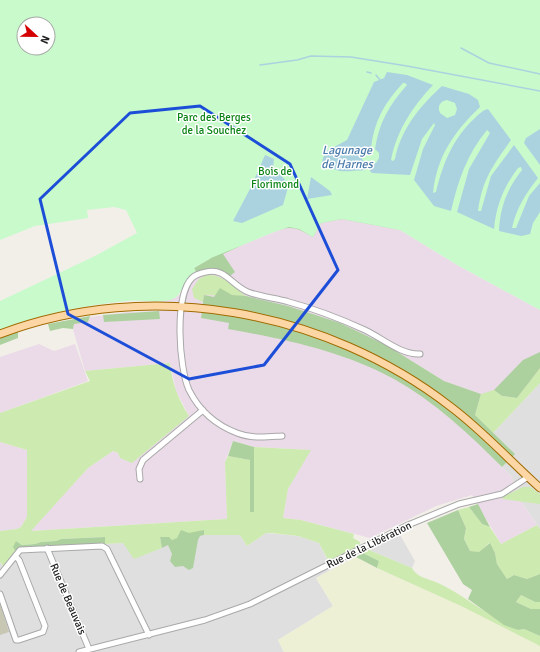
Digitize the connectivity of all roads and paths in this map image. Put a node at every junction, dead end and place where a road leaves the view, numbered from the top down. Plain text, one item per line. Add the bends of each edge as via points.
1 (182, 307) junction
2 (0, 334) edge
3 (420, 354) dead end
4 (203, 410) junction
5 (282, 436) dead end
6 (528, 477) junction
7 (140, 479) dead end
8 (540, 488) edge
9 (47, 548) junction
10 (15, 556) junction
11 (0, 575) edge
12 (0, 594) edge
13 (149, 635) junction
14 (89, 649) junction
15 (78, 652) edge

1 - 2 main road via 130,307 77,313 49,318
1 - 3 street via 192,278 198,274 216,271 246,292 324,313 365,330 407,352
1 - 4 street via 180,328 184,378
1 - 6 main road via 274,321 323,336 372,357 450,406
4 - 5 street via 215,422 238,434 255,438
4 - 7 street via 143,460
6 - 8 main road
6 - 13 street, Rue de la Libération via 502,494 460,504 408,525 250,604
9 - 10 street via 20,550
9 - 13 street via 105,547
9 - 14 street, Rue de Beauvais
10 - 11 street
10 - 12 street via 19,560 45,630 16,640
13 - 14 street, Rue de la Libération
14 - 15 street, Rue de la Libération

